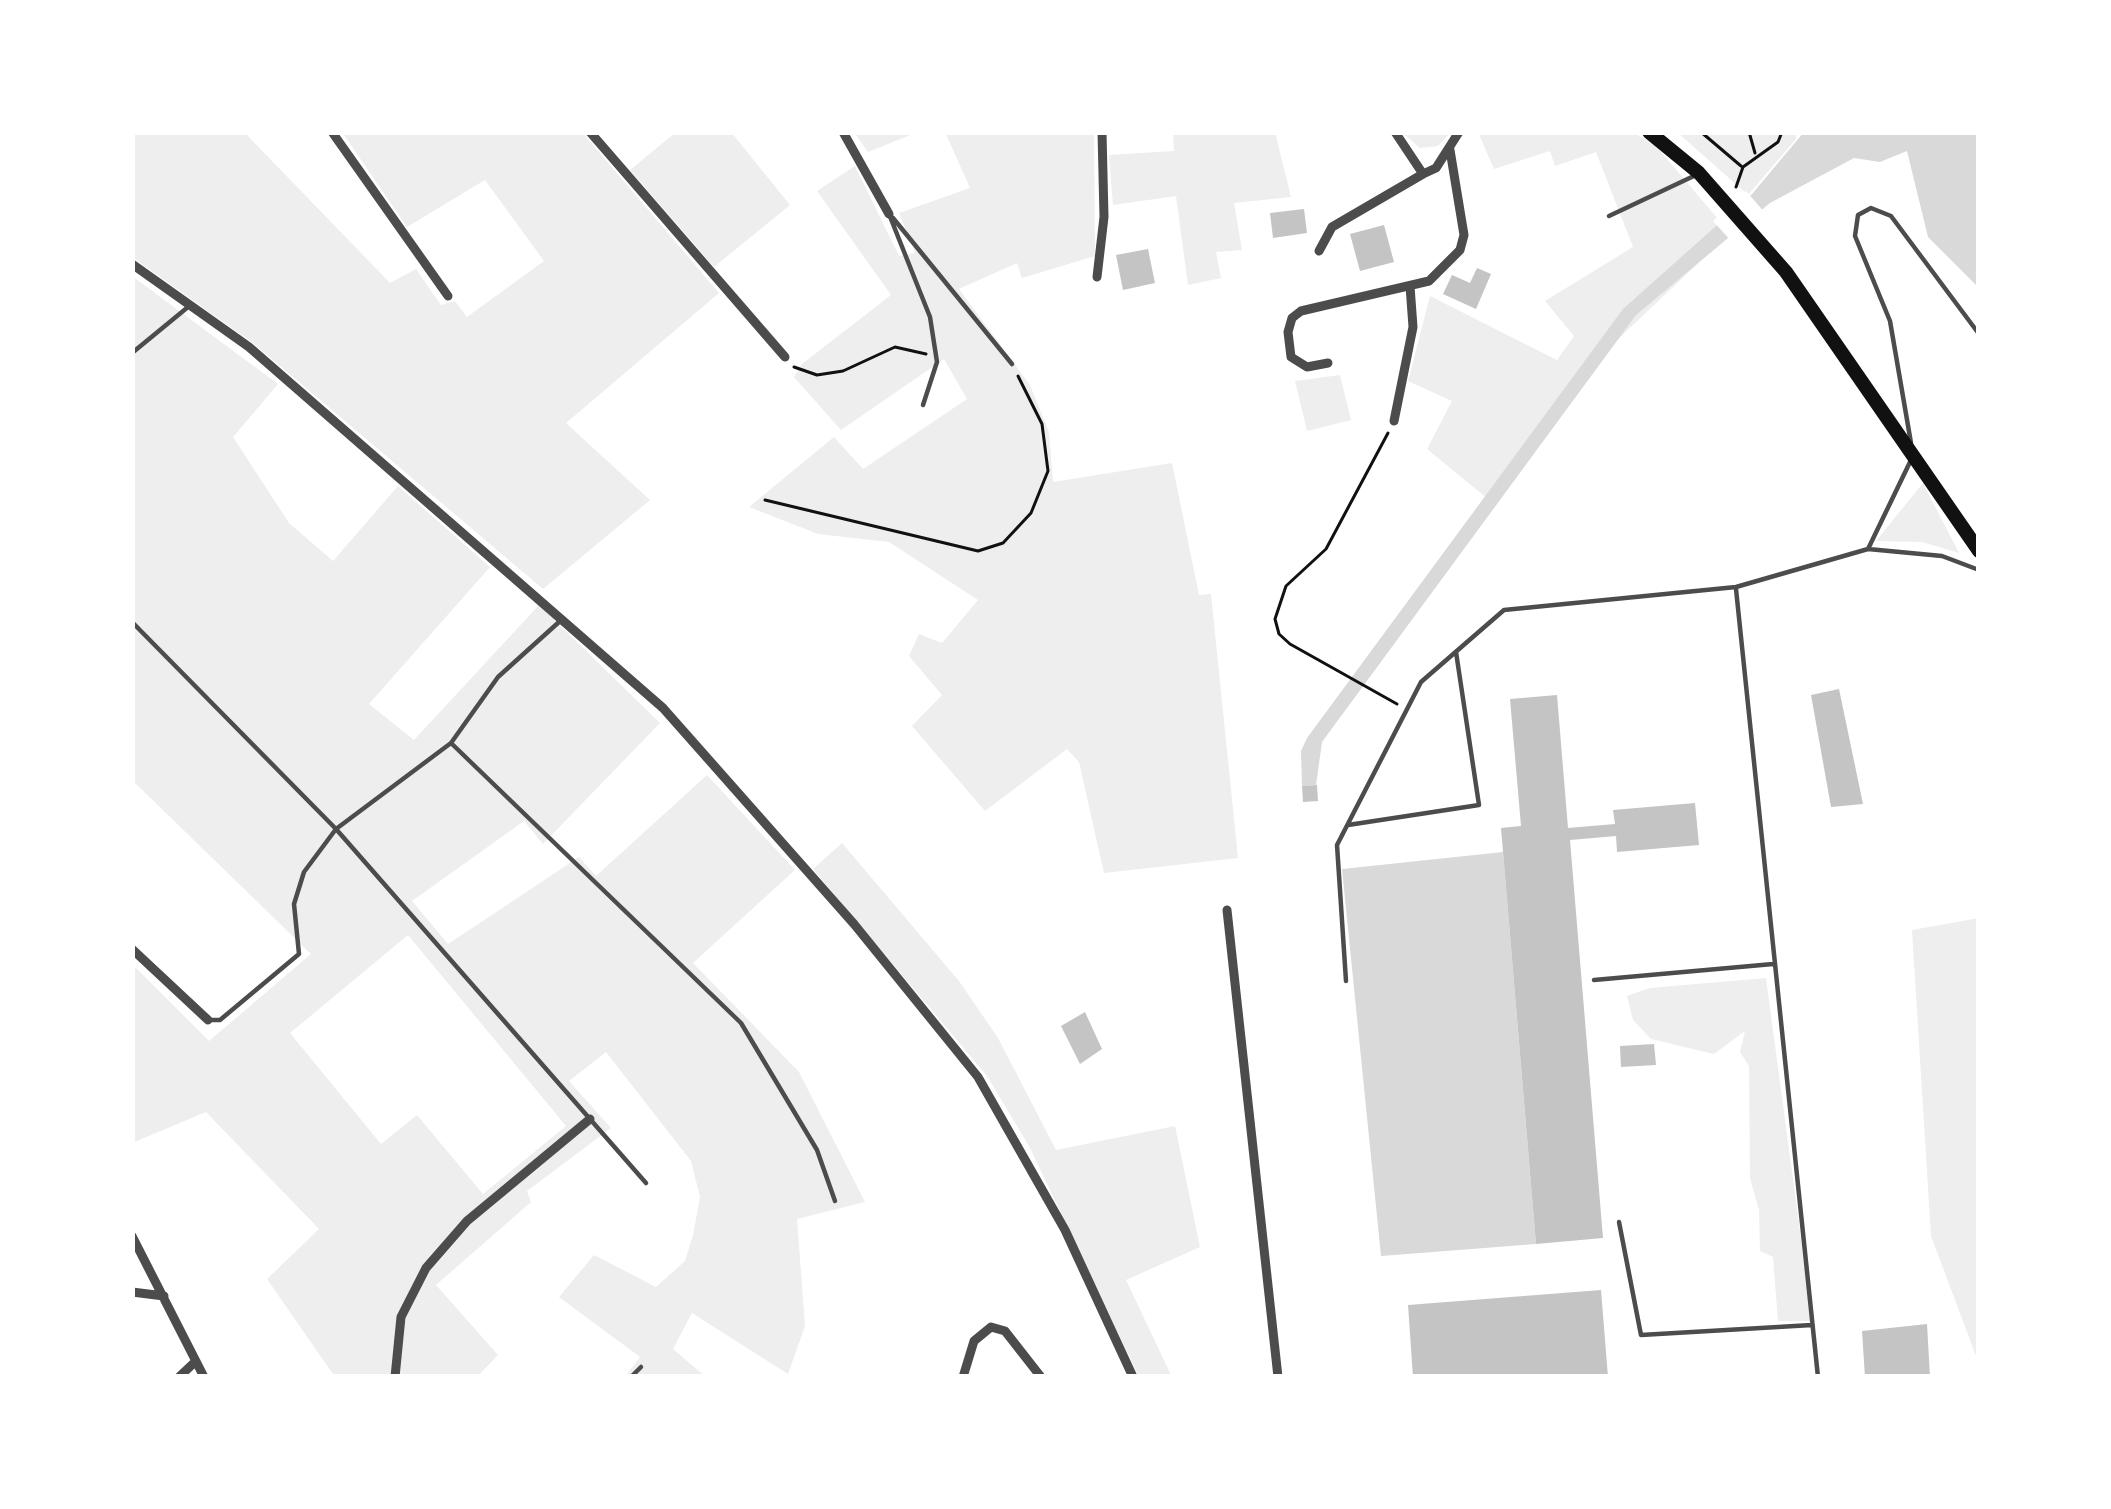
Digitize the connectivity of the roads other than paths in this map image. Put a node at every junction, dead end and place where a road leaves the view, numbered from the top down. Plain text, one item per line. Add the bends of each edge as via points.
1 (332, 132) edge
2 (590, 132) edge
3 (843, 132) edge
4 (1102, 132) edge
5 (1395, 132) edge
6 (1459, 132) edge
7 (1649, 132) edge
8 (1450, 150) junction
9 (1699, 173) junction
10 (1423, 174) junction
11 (889, 214) junction
12 (1609, 216) dead end
13 (1318, 251) dead end
14 (132, 264) edge
15 (1097, 277) dead end
16 (1410, 286) junction
17 (448, 296) dead end
18 (190, 305) junction
19 (1979, 334) edge
20 (132, 353) edge
21 (785, 357) road end
22 (1328, 363) dead end
23 (1012, 364) road end
24 (922, 405) dead end
25 (1394, 421) road end
26 (1912, 449) junction
27 (1868, 549) junction
28 (1979, 551) edge
29 (1979, 570) edge
30 (1736, 587) junction
31 (563, 619) junction
32 (132, 622) edge
33 (1456, 652) junction
34 (451, 743) junction
35 (1348, 825) junction
36 (336, 829) junction
37 (1227, 910) dead end
38 (133, 952) edge
39 (1773, 964) junction
40 (1594, 980) dead end
41 (1346, 981) dead end
42 (208, 1020) joint
43 (590, 1119) junction
44 (646, 1183) dead end
45 (835, 1202) dead end
46 (1619, 1222) dead end
47 (132, 1236) edge
48 (132, 1292) edge
49 (164, 1296) junction
50 (1812, 1325) junction
51 (196, 1361) junction
52 (641, 1367) dead end
53 (179, 1377) edge
54 (204, 1377) edge
55 (395, 1377) edge
56 (631, 1377) edge
57 (963, 1377) edge
58 (1041, 1377) edge
59 (1133, 1377) edge
60 (1278, 1377) edge
61 (1818, 1377) edge

1 - 17 street
2 - 21 street
3 - 11 street
4 - 15 street
5 - 10 street
6 - 8 street
7 - 9 main road
8 - 10 street
8 - 16 street via 1460,250 1442,273
9 - 12 lane
9 - 26 main road via 1757,238
10 - 13 street via 1333,226
11 - 23 lane
11 - 24 lane via 930,317 937,362
14 - 18 street
16 - 22 street via 1292,318 1291,357 1307,367
16 - 25 street via 1413,327
18 - 20 lane
18 - 31 street via 249,346
19 - 26 lane via 1891,216 1871,208 1858,215 1855,236 1890,321
26 - 27 lane via 1911,467
26 - 28 main road
27 - 29 lane via 1942,556
27 - 30 lane
30 - 33 lane via 1504,610
30 - 39 lane
31 - 34 lane via 498,677
31 - 59 street via 663,708 978,1077 1065,1230
32 - 36 lane
33 - 35 lane via 1421,682
33 - 35 lane via 1479,805
34 - 36 lane
34 - 45 lane via 740,1023 783,1085
35 - 41 lane via 1334,854
36 - 42 lane via 304,872 294,904 299,954 220,1020
36 - 43 lane
37 - 60 street
38 - 42 street
39 - 40 lane
39 - 50 lane
43 - 44 lane
43 - 55 street via 467,1221 426,1268 401,1317
46 - 50 lane via 1641,1335
47 - 49 street
48 - 49 street
49 - 51 street
50 - 61 lane
51 - 53 street
51 - 54 street
52 - 56 lane
57 - 58 street via 974,1341 991,1327 1005,1331

